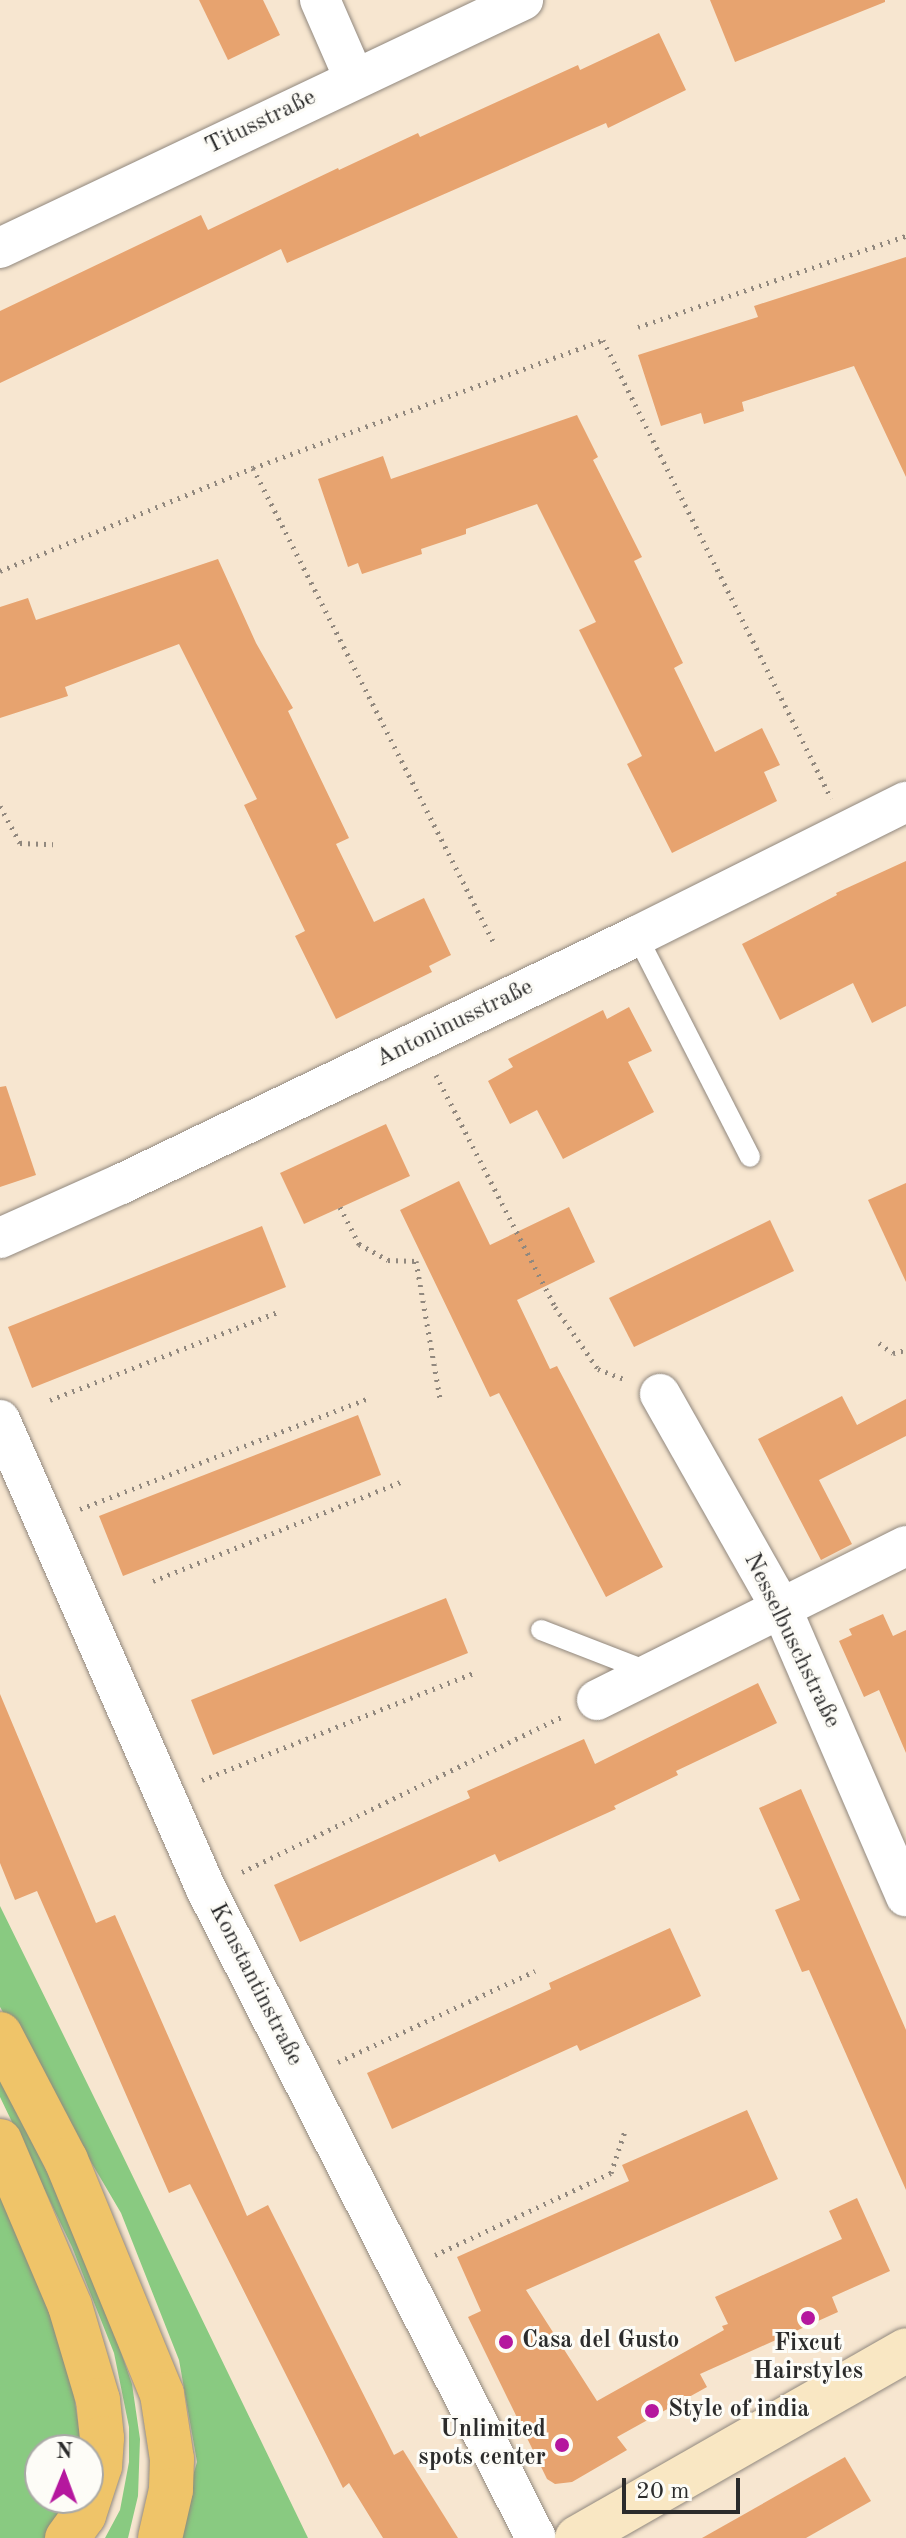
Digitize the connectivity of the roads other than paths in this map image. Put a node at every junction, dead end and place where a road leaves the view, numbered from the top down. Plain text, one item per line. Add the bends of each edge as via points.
1 (320, 0) edge
2 (523, 0) edge
3 (354, 78) junction
4 (0, 248) edge
5 (906, 802) edge
6 (637, 936) junction
7 (750, 1157) dead end
8 (0, 1238) edge
9 (660, 1394) road end
10 (0, 1420) edge
11 (906, 1546) edge
12 (782, 1610) junction
13 (541, 1630) dead end
14 (652, 1673) junction
15 (597, 1700) road end
16 (906, 1896) edge
17 (0, 2034) edge
18 (0, 2141) edge
19 (906, 2350) edge
20 (67, 2538) edge
21 (160, 2538) edge
22 (536, 2538) edge
23 (577, 2538) edge

1 - 3 street
2 - 3 street, Titusstraße
3 - 4 street, Titusstraße
5 - 6 street, Antoninusstraße
6 - 7 lane
6 - 8 street, Antoninusstraße
9 - 12 street, Nesselbuschstraße
10 - 22 street, Konstantinstraße via 206,1889
11 - 12 street
12 - 14 street
12 - 16 street, Nesselbuschstraße
13 - 14 lane
14 - 15 street
17 - 21 highway via 66,2160 162,2394 172,2459
18 - 20 highway via 70,2306 98,2400 100,2466 84,2515
19 - 23 street

